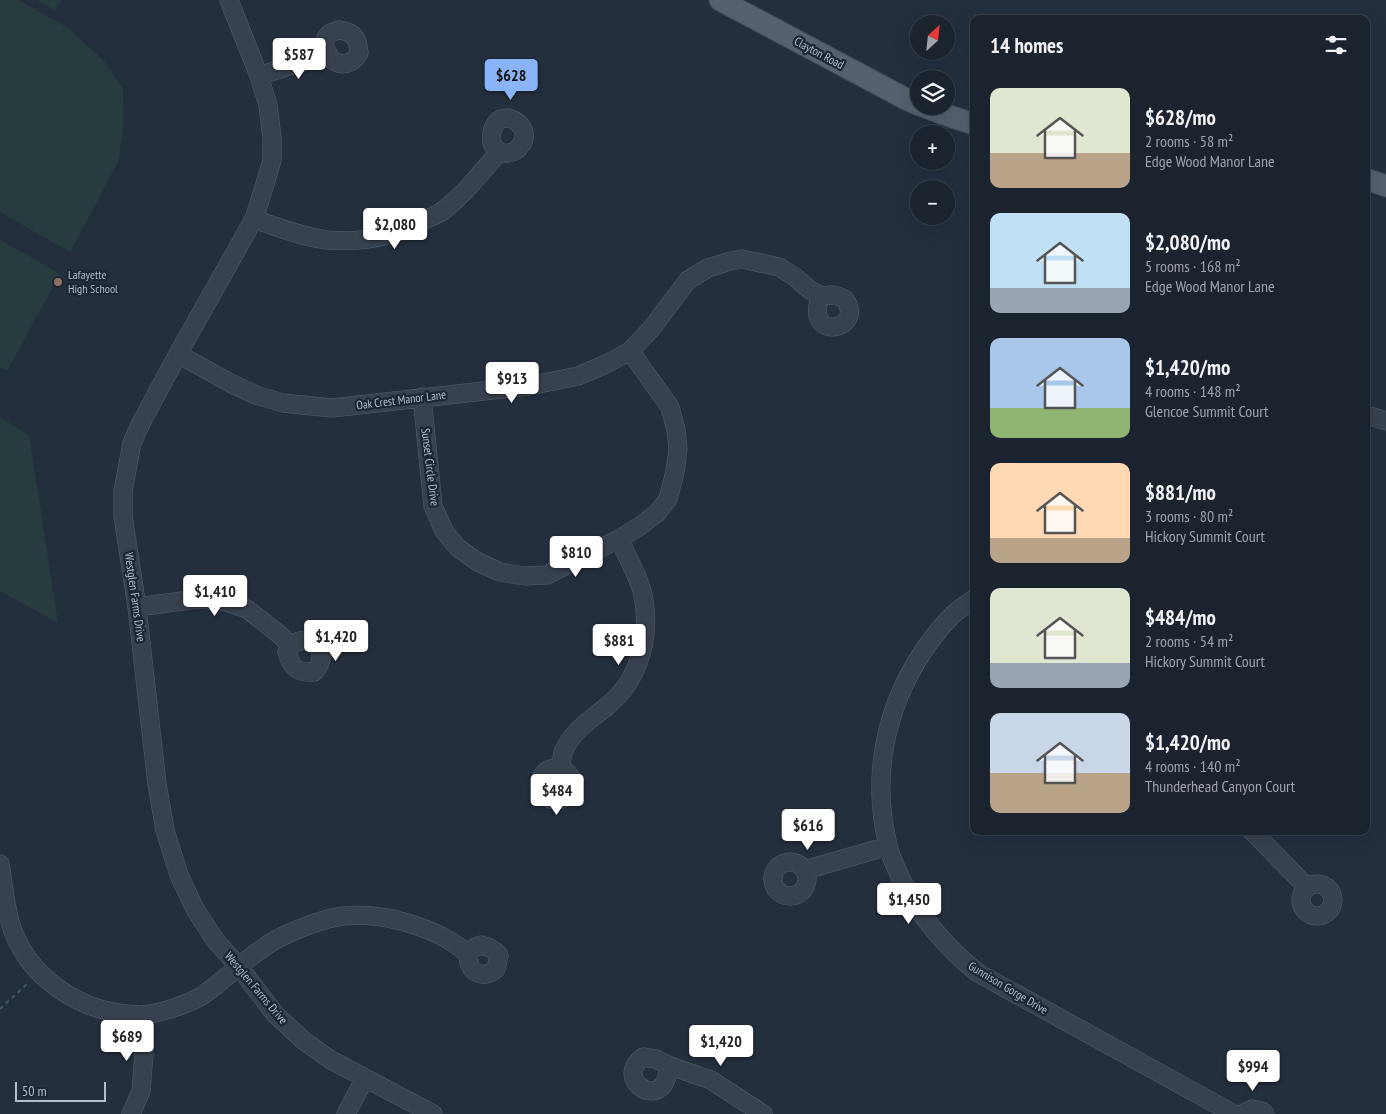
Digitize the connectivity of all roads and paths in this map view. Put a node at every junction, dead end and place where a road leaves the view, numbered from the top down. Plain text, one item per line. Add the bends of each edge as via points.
1 (229, 0) edge
2 (720, 0) edge
3 (328, 53) dead end
4 (259, 76) junction
5 (910, 102) edge
6 (946, 115) edge
7 (970, 123) edge
8 (499, 152) dead end
9 (1370, 181) edge
10 (1386, 186) edge
11 (254, 219) junction
12 (820, 296) dead end
13 (630, 351) junction
14 (178, 354) junction
15 (422, 397) junction
16 (1370, 416) edge
17 (1386, 421) edge
18 (619, 538) junction
19 (970, 602) edge
20 (137, 606) junction
21 (291, 646) dead end
22 (560, 768) dead end
23 (1256, 835) edge
24 (888, 846) junction
25 (0, 864) edge
26 (805, 870) dead end
27 (1307, 887) dead end
28 (468, 952) dead end
29 (239, 968) junction
30 (30, 981) dead end
31 (0, 1009) edge
32 (142, 1015) junction
33 (663, 1062) dead end
34 (365, 1078) junction
35 (131, 1114) edge
36 (346, 1114) edge
37 (433, 1114) edge
38 (763, 1114) edge
39 (1234, 1114) edge
40 (1242, 1114) edge
41 (1265, 1114) edge

1 - 4 street, Westglen Farms Drive
2 - 5 main road, Clayton Road
3 - 4 street
4 - 11 street, Westglen Farms Drive via 269,113 272,160
6 - 7 main road
8 - 11 street via 463,193 442,211 396,233 372,239 326,240
9 - 10 main road
11 - 14 street, Westglen Farms Drive
12 - 13 street, Oak Crest Manor Lane via 779,267 742,259 731,261 708,268 688,280
13 - 15 street, Oak Crest Manor Lane via 578,376 529,386
13 - 18 street, Sunset Circle Drive via 670,407 678,449 668,499 657,513
14 - 15 street, Oak Crest Manor Lane via 232,384 282,403 332,408
14 - 20 street, Westglen Farms Drive via 141,423 126,468 123,516
15 - 18 street, Sunset Circle Drive via 433,506 444,531 458,548 500,572 547,575
16 - 17 street
18 - 22 street via 642,590 646,611 639,661 629,683 570,740
19 - 24 street, Gunnison Gorge Drive via 936,633 917,661 891,716 884,745 880,788
20 - 21 street via 197,599 223,601 246,609
20 - 29 street, Westglen Farms Drive via 164,830 178,875 195,909 214,940
23 - 27 street
24 - 26 street
24 - 39 street, Gunnison Gorge Drive via 908,894 922,916 946,946 978,973
25 - 32 street via 13,932 35,967 63,992 81,1002 118,1013
28 - 29 street via 413,925 387,918 359,916 329,919 303,927 270,943
29 - 32 street via 198,998 174,1008
29 - 34 street, Westglen Farms Drive via 275,1014 304,1041
30 - 31 path
32 - 35 street via 144,1054 141,1091
33 - 38 street via 711,1080
34 - 36 street
34 - 37 street, Westglen Farms Drive
40 - 41 street via 1252,1109

